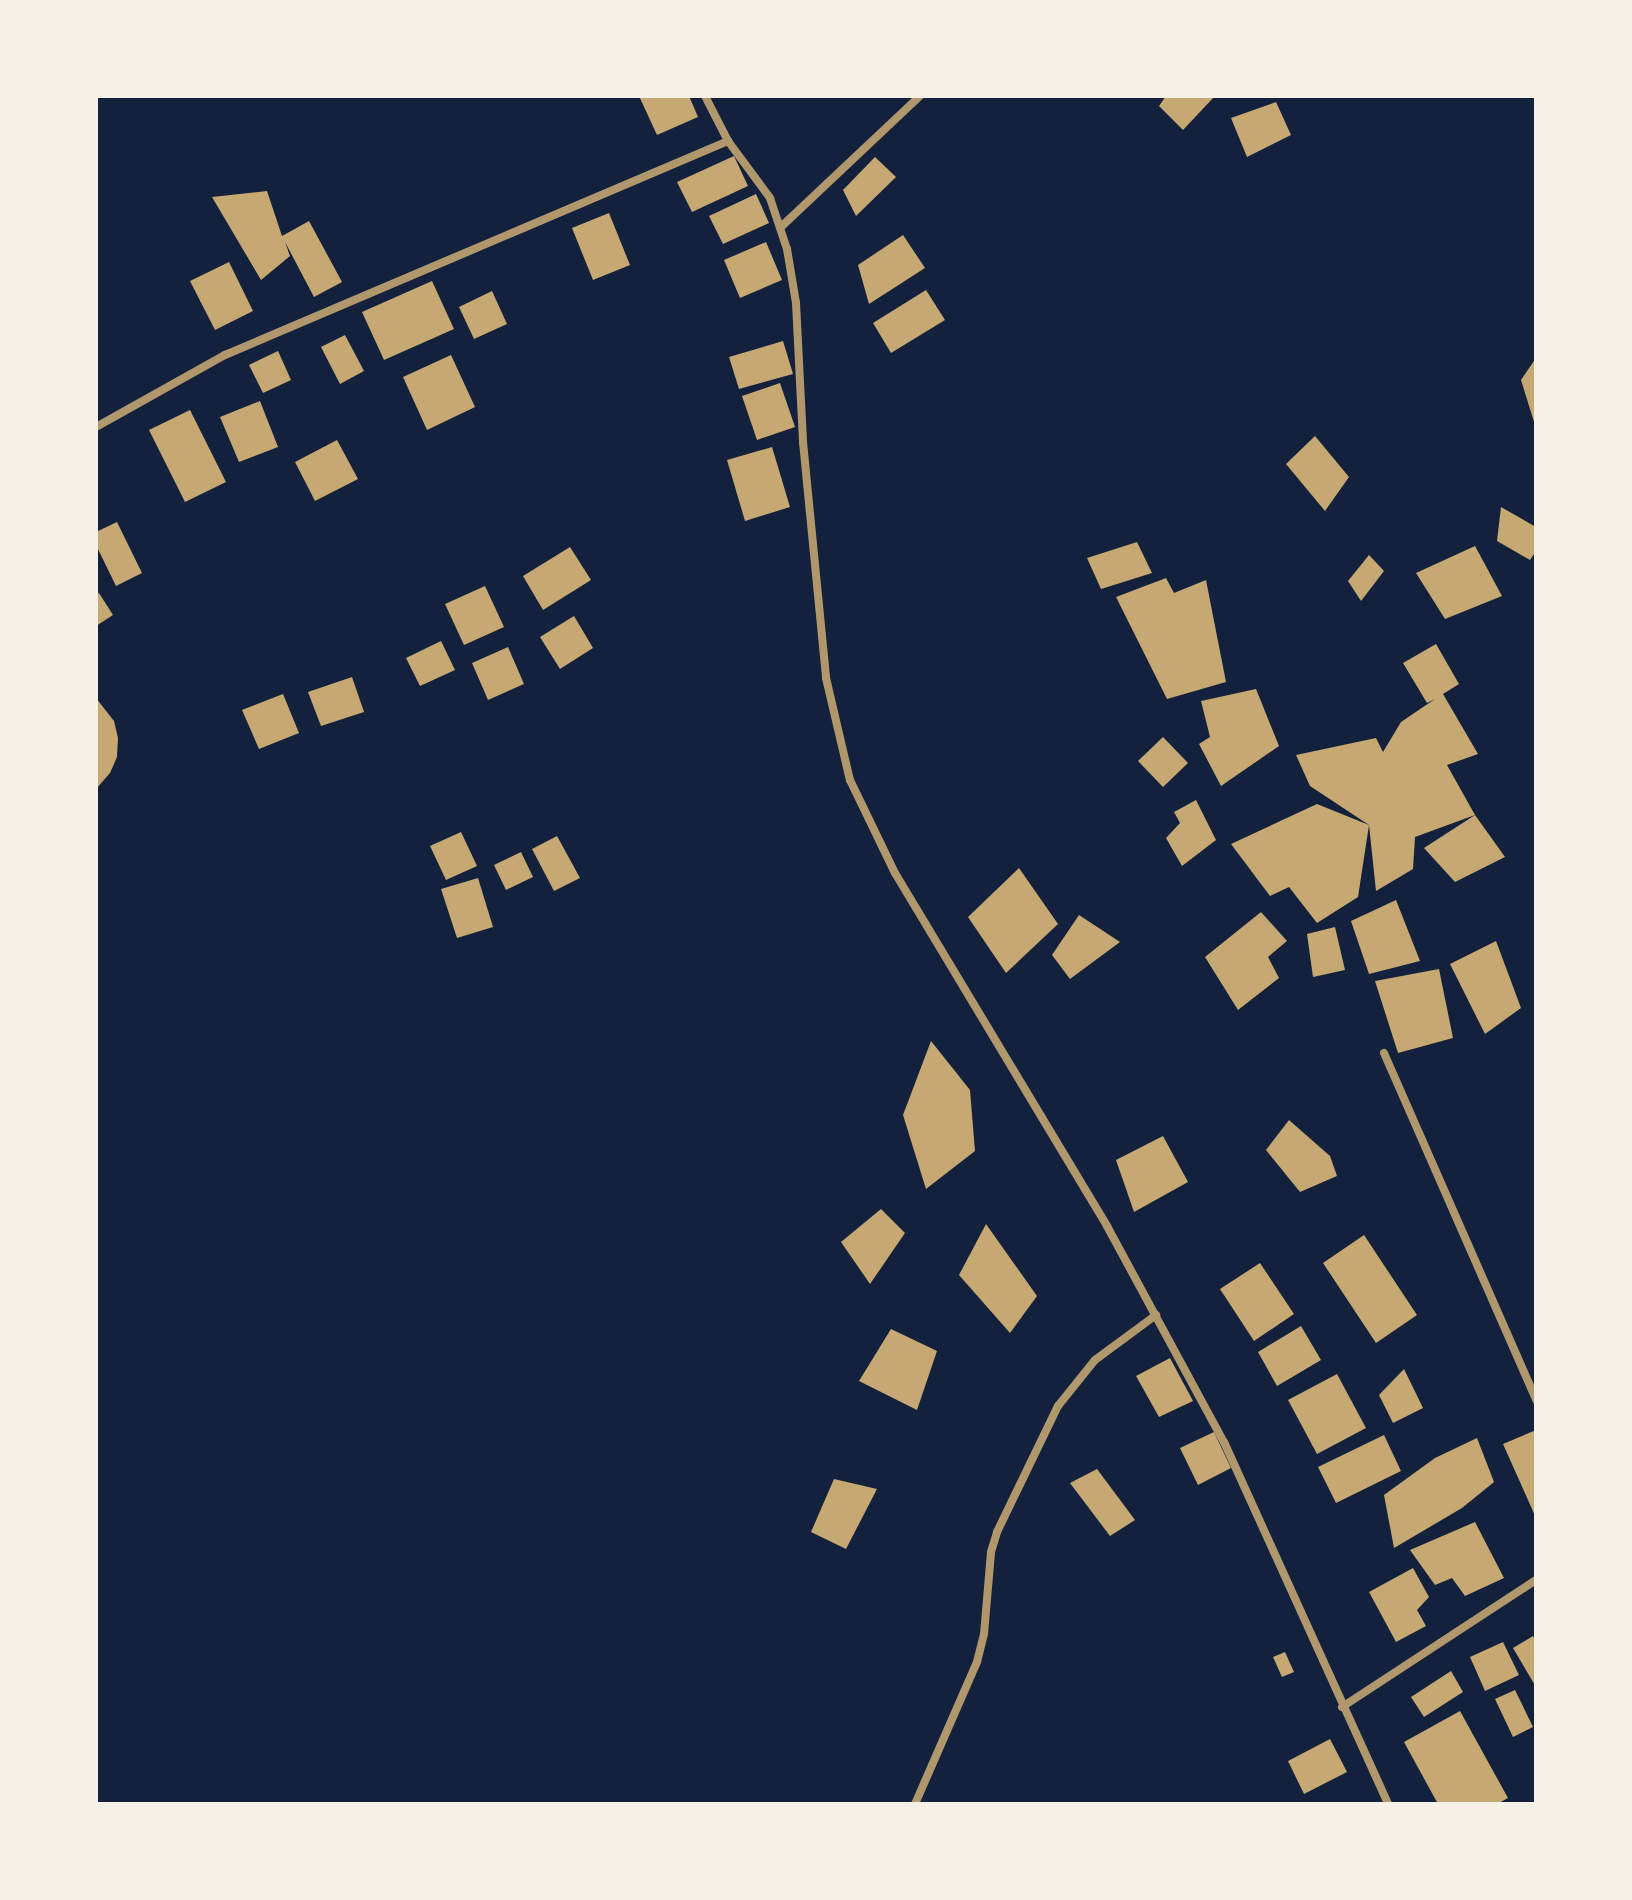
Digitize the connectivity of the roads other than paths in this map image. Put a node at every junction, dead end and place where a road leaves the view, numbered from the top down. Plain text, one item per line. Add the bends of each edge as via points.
1 (705, 96) edge
2 (920, 96) edge
3 (728, 141) junction
4 (782, 226) junction
5 (96, 427) edge
6 (1384, 1053) dead end
7 (1156, 1315) junction
8 (1536, 1400) edge
9 (1536, 1580) edge
10 (1342, 1707) junction
11 (915, 1804) edge
12 (1388, 1804) edge

1 - 3 street
2 - 4 street
3 - 4 street via 770,198
3 - 5 street via 225,355
4 - 7 street via 796,303 803,442 826,678 850,780 895,873
6 - 8 street
7 - 10 street via 1224,1442
7 - 11 street via 1095,1360 1058,1406 997,1532 977,1662
9 - 10 street
10 - 12 street

